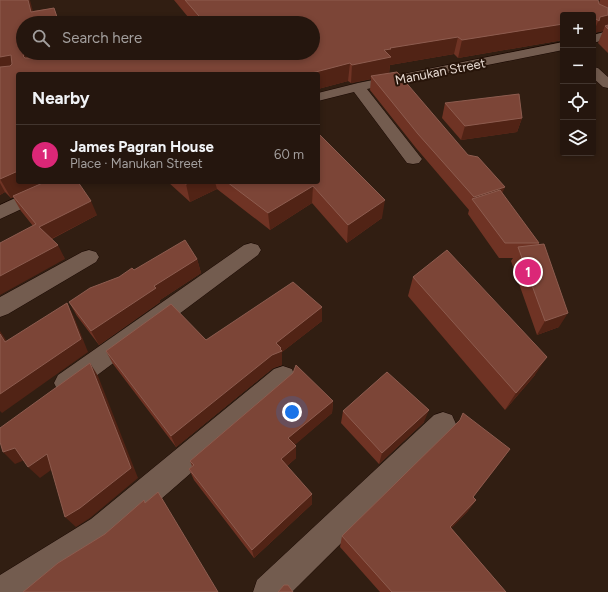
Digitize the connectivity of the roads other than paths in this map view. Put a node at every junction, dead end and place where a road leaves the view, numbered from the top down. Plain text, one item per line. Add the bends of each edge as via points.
1 (608, 35) edge
2 (596, 38) edge
3 (560, 47) edge
4 (596, 74) edge
5 (608, 84) edge
6 (358, 87) junction
7 (320, 96) edge
8 (413, 159) dead end
9 (61, 184) edge
10 (0, 212) edge
11 (251, 250) dead end
12 (89, 257) dead end
13 (0, 308) edge
14 (283, 377) dead end
15 (52, 394) edge
16 (444, 424) dead end
17 (3, 592) edge
18 (269, 592) edge

1 - 2 street
3 - 6 street, Manukan Street via 405,84
4 - 5 street
6 - 7 street, Manukan Street
6 - 8 street
9 - 10 street
11 - 15 street
12 - 13 street
14 - 17 street via 102,530
16 - 18 street

